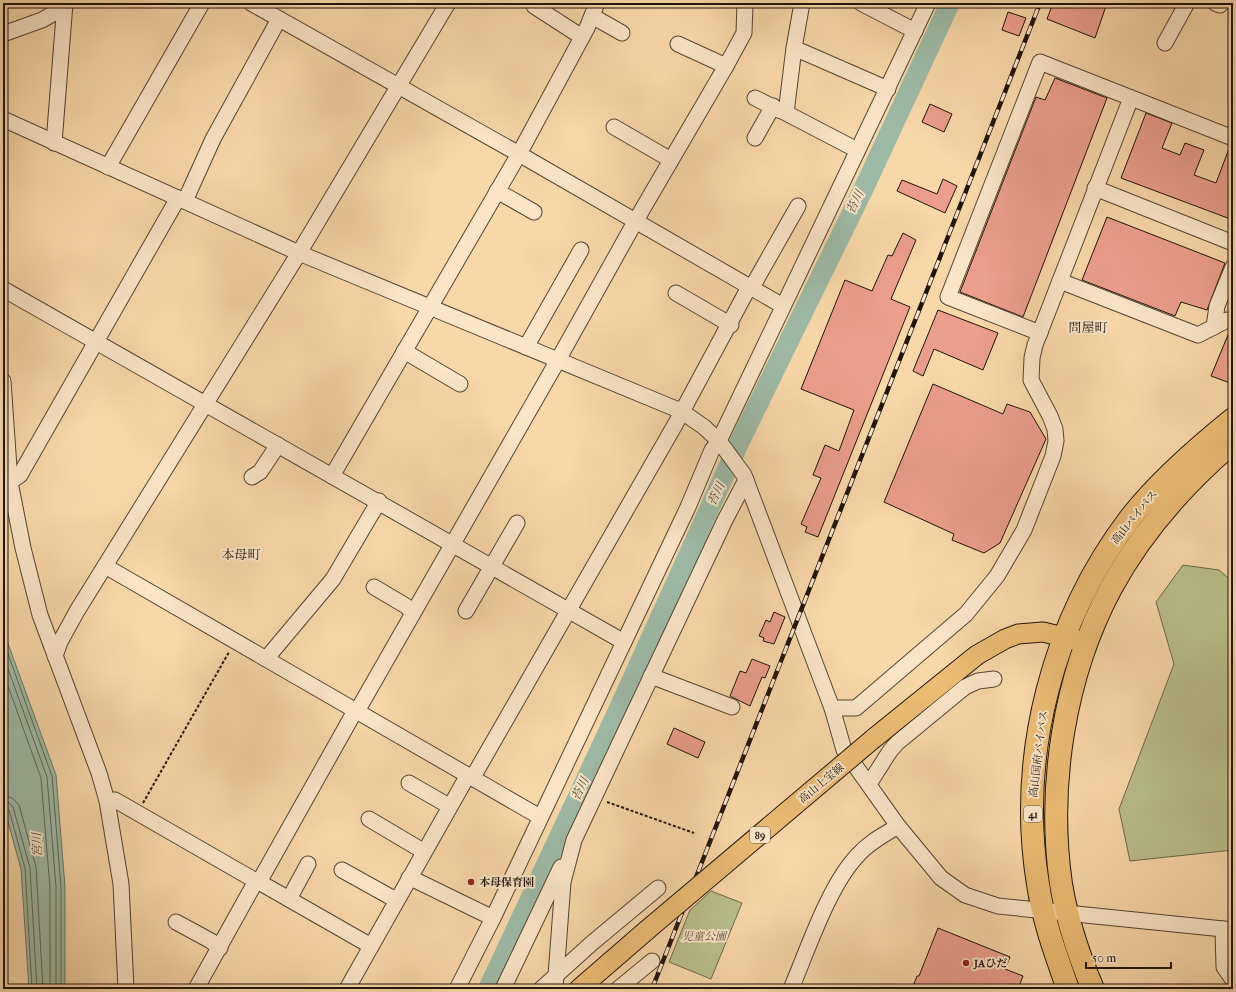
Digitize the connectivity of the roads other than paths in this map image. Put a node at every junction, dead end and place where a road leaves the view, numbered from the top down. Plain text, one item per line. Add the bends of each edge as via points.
1 (202, 3) edge
2 (251, 3) edge
3 (448, 3) edge
4 (745, 3) edge
5 (802, 3) edge
6 (861, 3) edge
7 (928, 3) edge
8 (1187, 3) edge
9 (1215, 3) edge
10 (1222, 3) edge
11 (65, 5) edge
12 (534, 6) dead end
13 (595, 10) edge
14 (279, 19) junction
15 (915, 31) junction
16 (622, 33) dead end
17 (3, 34) edge
18 (582, 37) junction
19 (1165, 43) dead end
20 (678, 44) dead end
21 (794, 48) junction
22 (726, 66) junction
23 (398, 86) junction
24 (888, 88) junction
25 (755, 98) dead end
26 (1131, 98) junction
27 (779, 110) junction
28 (3, 118) edge
29 (614, 127) dead end
30 (756, 138) dead end
31 (1233, 138) edge
32 (54, 143) junction
33 (857, 150) junction
34 (519, 154) junction
35 (671, 160) junction
36 (108, 167) junction
37 (1095, 188) junction
38 (497, 191) junction
39 (181, 199) junction
40 (798, 206) dead end
41 (534, 212) dead end
42 (635, 222) junction
43 (1233, 242) edge
44 (581, 250) dead end
45 (299, 253) junction
46 (1233, 267) edge
47 (1060, 280) junction
48 (750, 288) junction
49 (3, 289) edge
50 (676, 293) dead end
51 (429, 306) junction
52 (783, 306) junction
53 (1233, 322) edge
54 (731, 325) junction
55 (1214, 327) junction
56 (1037, 339) junction
57 (96, 342) junction
58 (526, 346) junction
59 (404, 351) junction
60 (558, 360) junction
61 (3, 381) edge
62 (460, 384) dead end
63 (205, 403) junction
64 (681, 412) junction
65 (1233, 419) edge
66 (720, 442) junction
67 (278, 445) junction
68 (1231, 446) edge
69 (332, 476) junction
70 (252, 477) dead end
71 (745, 478) junction
72 (10, 482) junction
73 (379, 502) junction
74 (517, 523) dead end
75 (453, 544) junction
76 (105, 566) junction
77 (491, 566) junction
78 (374, 587) dead end
79 (568, 610) junction
80 (466, 611) dead end
81 (413, 613) junction
82 (1064, 637) junction
83 (624, 642) junction
84 (1086, 643) junction
85 (55, 656) junction
86 (266, 659) junction
87 (651, 676) junction
88 (994, 679) dead end
89 (732, 707) dead end
90 (832, 708) junction
91 (356, 711) junction
92 (470, 776) junction
93 (409, 783) dead end
94 (869, 784) junction
95 (107, 801) junction
96 (449, 806) junction
97 (540, 817) junction
98 (369, 819) dead end
99 (898, 826) junction
100 (574, 840) junction
101 (423, 851) junction
102 (308, 864) dead end
103 (342, 870) dead end
104 (408, 878) junction
105 (257, 882) junction
106 (658, 888) dead end
107 (289, 899) junction
108 (396, 900) junction
109 (1043, 912) junction
110 (1068, 914) junction
111 (493, 918) junction
112 (176, 922) dead end
113 (1228, 930) edge
114 (371, 946) junction
115 (220, 948) junction
116 (652, 961) dead end
117 (1233, 980) edge
118 (556, 983) edge
119 (126, 989) edge
120 (196, 989) edge
121 (347, 989) edge
122 (457, 989) edge
123 (503, 989) edge
124 (541, 989) edge
125 (579, 989) edge
126 (618, 989) edge
127 (791, 989) edge
128 (1068, 989) edge
129 (1093, 989) edge

1 - 36 street
2 - 14 street
3 - 23 street
4 - 22 street via 744,33
5 - 21 street
6 - 15 street
7 - 15 street
8 - 19 street
9 - 10 street
11 - 17 street via 42,20
11 - 32 street
12 - 18 street
13 - 16 street
13 - 18 street
14 - 23 street
14 - 39 street
15 - 24 street
18 - 34 street
20 - 22 street
21 - 24 street
21 - 27 street
22 - 35 street
23 - 34 street
23 - 45 street
24 - 33 street
25 - 27 street
26 - 31 street
26 - 37 street
26 - 56 street via 1040,62 948,297
27 - 30 street
27 - 33 street
28 - 32 street
29 - 35 street
32 - 36 street
33 - 52 street
34 - 38 street
34 - 42 street
35 - 42 street
36 - 39 street
37 - 43 street
37 - 47 street
38 - 41 street
38 - 51 street
39 - 45 street
39 - 57 street
40 - 48 street
42 - 48 street
42 - 60 street
44 - 58 street
45 - 51 street
45 - 63 street
46 - 55 street via 1217,306
47 - 55 street via 1198,335
47 - 56 street
48 - 52 street
48 - 54 street
49 - 57 street
50 - 54 street
51 - 58 street
51 - 59 street
52 - 66 street
53 - 55 street via 1228,320
54 - 64 street
56 - 90 street via 1032,358 1031,380 1055,429 1056,441 1053,456 1024,530 997,576 947,632 856,708
57 - 63 street
57 - 72 street via 20,475
58 - 60 street
59 - 62 street
59 - 69 street
60 - 64 street
60 - 75 street
61 - 72 street
63 - 67 street
63 - 76 street
64 - 66 street via 704,427
64 - 79 street
65 - 82 highway, 高山バイパス / 41 via 1185,461 1132,516 1092,576
66 - 71 street
66 - 83 street via 712,450
67 - 69 street
67 - 70 street via 260,472
68 - 84 highway, 高山バイパス / 41 via 1170,504 1131,555 1111,588
69 - 73 street
71 - 87 street
71 - 90 street
72 - 85 street via 23,548
73 - 75 street
73 - 86 street via 333,580
74 - 77 street
75 - 77 street
75 - 81 street
76 - 85 street via 66,630
76 - 86 street
77 - 79 street
77 - 80 street
78 - 81 street
79 - 83 street
79 - 92 street
81 - 91 street
82 - 84 main road, 高山上宝線 / 89
82 - 109 highway, 高山国府バイパス / 41 via 1048,687 1041,720 1033,787 1034,851
82 - 125 main road, 高山上宝線 / 89, bridge via 1043,632 1018,634 976,655 873,739
83 - 97 street
84 - 110 highway, 高山国府バイパス / 41 via 1064,731 1057,798 1058,857
85 - 95 street
86 - 91 street
87 - 89 street
87 - 100 street
88 - 94 street via 978,681 965,687 897,743
90 - 94 street via 844,750
91 - 92 street
91 - 105 street
92 - 96 street
92 - 97 street
93 - 96 street
94 - 99 street
95 - 105 street via 115,800 138,812
95 - 119 street via 119,866
96 - 101 street
97 - 111 street
98 - 101 street
99 - 109 street via 941,878 965,895 998,906
99 - 127 street via 870,844 847,869 829,902
100 - 118 street via 563,882
100 - 123 street
101 - 104 street
102 - 107 street
103 - 108 street
104 - 108 street
104 - 111 street
105 - 107 street
105 - 115 street
106 - 118 street via 592,943
107 - 114 street
108 - 114 street
109 - 110 street
109 - 128 highway, 高山国府バイパス / 41
110 - 113 street
110 - 129 highway, 高山国府バイパス / 41
111 - 122 street
112 - 115 street
113 - 117 street via 1224,967
114 - 121 street
115 - 120 street
116 - 126 street
118 - 124 street

